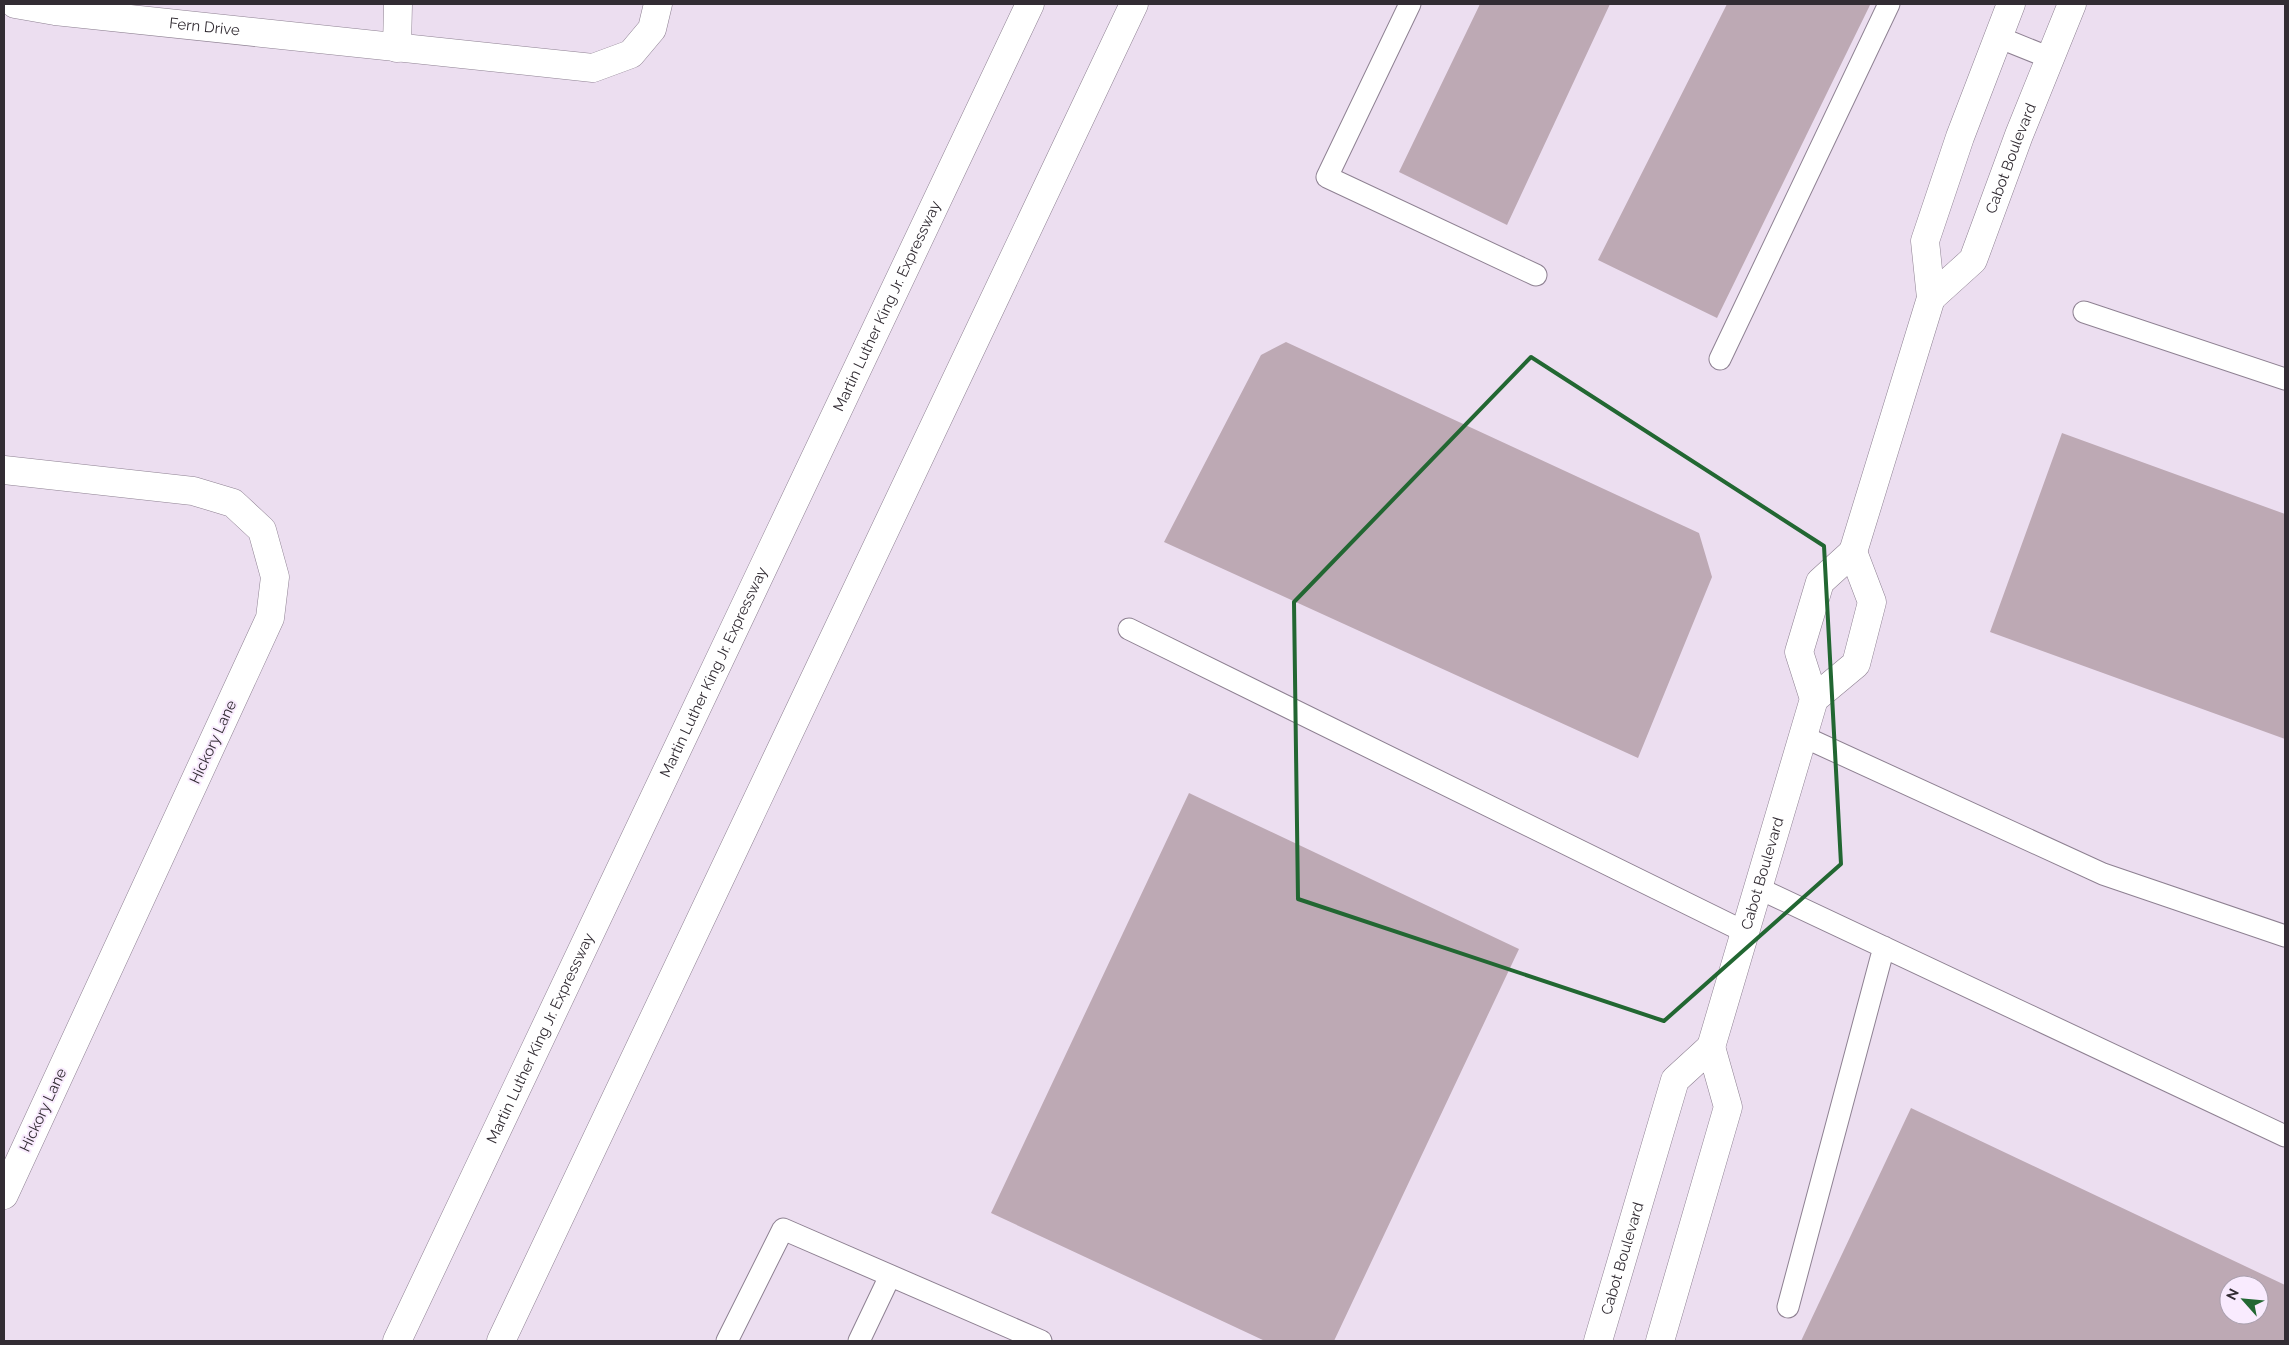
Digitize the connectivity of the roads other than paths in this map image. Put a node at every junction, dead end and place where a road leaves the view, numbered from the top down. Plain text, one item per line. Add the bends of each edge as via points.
1 (15, 4) edge
2 (398, 4) edge
3 (658, 4) edge
4 (1030, 4) edge
5 (1134, 4) edge
6 (1410, 4) edge
7 (1889, 4) edge
8 (2011, 4) edge
9 (2072, 4) edge
10 (144, 12) edge
11 (1998, 37) junction
12 (397, 48) junction
13 (2050, 58) junction
14 (1536, 275) dead end
15 (1931, 298) junction
16 (2084, 312) dead end
17 (1720, 359) dead end
18 (2285, 379) edge
19 (4, 470) edge
20 (1854, 552) junction
21 (1129, 629) dead end
22 (1814, 699) junction
23 (1802, 736) junction
24 (1758, 888) junction
25 (1745, 932) junction
26 (2285, 936) edge
27 (1884, 947) junction
28 (1711, 1047) junction
29 (2285, 1136) edge
30 (4, 1196) edge
31 (890, 1276) junction
32 (1788, 1307) dead end
33 (397, 1341) edge
34 (501, 1341) edge
35 (727, 1341) edge
36 (859, 1341) edge
37 (1041, 1341) edge
38 (1598, 1341) edge
39 (1660, 1341) edge

1 - 10 main road, Fern Drive via 55,11
2 - 12 main road
3 - 12 main road, Fern Drive via 652,29 632,54 593,68
4 - 33 main road, Martin Luther King Jr. Expressway
5 - 34 main road
6 - 14 lane via 1327,177
7 - 17 lane
8 - 11 main road
9 - 13 main road, Cabot Boulevard
10 - 12 main road, Fern Drive
11 - 13 lane
11 - 15 main road via 1925,240
13 - 15 main road, Cabot Boulevard via 1973,260
15 - 20 main road
16 - 18 lane
19 - 30 main road, Hickory Lane via 193,491 233,503 262,530 275,577 270,618
20 - 22 main road via 1820,582 1799,652
20 - 22 main road via 1872,602 1856,664
21 - 25 lane
22 - 23 main road, Cabot Boulevard
23 - 24 main road, Cabot Boulevard
23 - 26 lane via 2102,874
24 - 25 main road, Cabot Boulevard
24 - 27 lane
25 - 28 main road, Cabot Boulevard
27 - 29 lane
27 - 32 lane
28 - 38 main road, Cabot Boulevard via 1675,1080
28 - 39 main road via 1728,1107
31 - 35 lane via 783,1229
31 - 36 lane
31 - 37 lane

